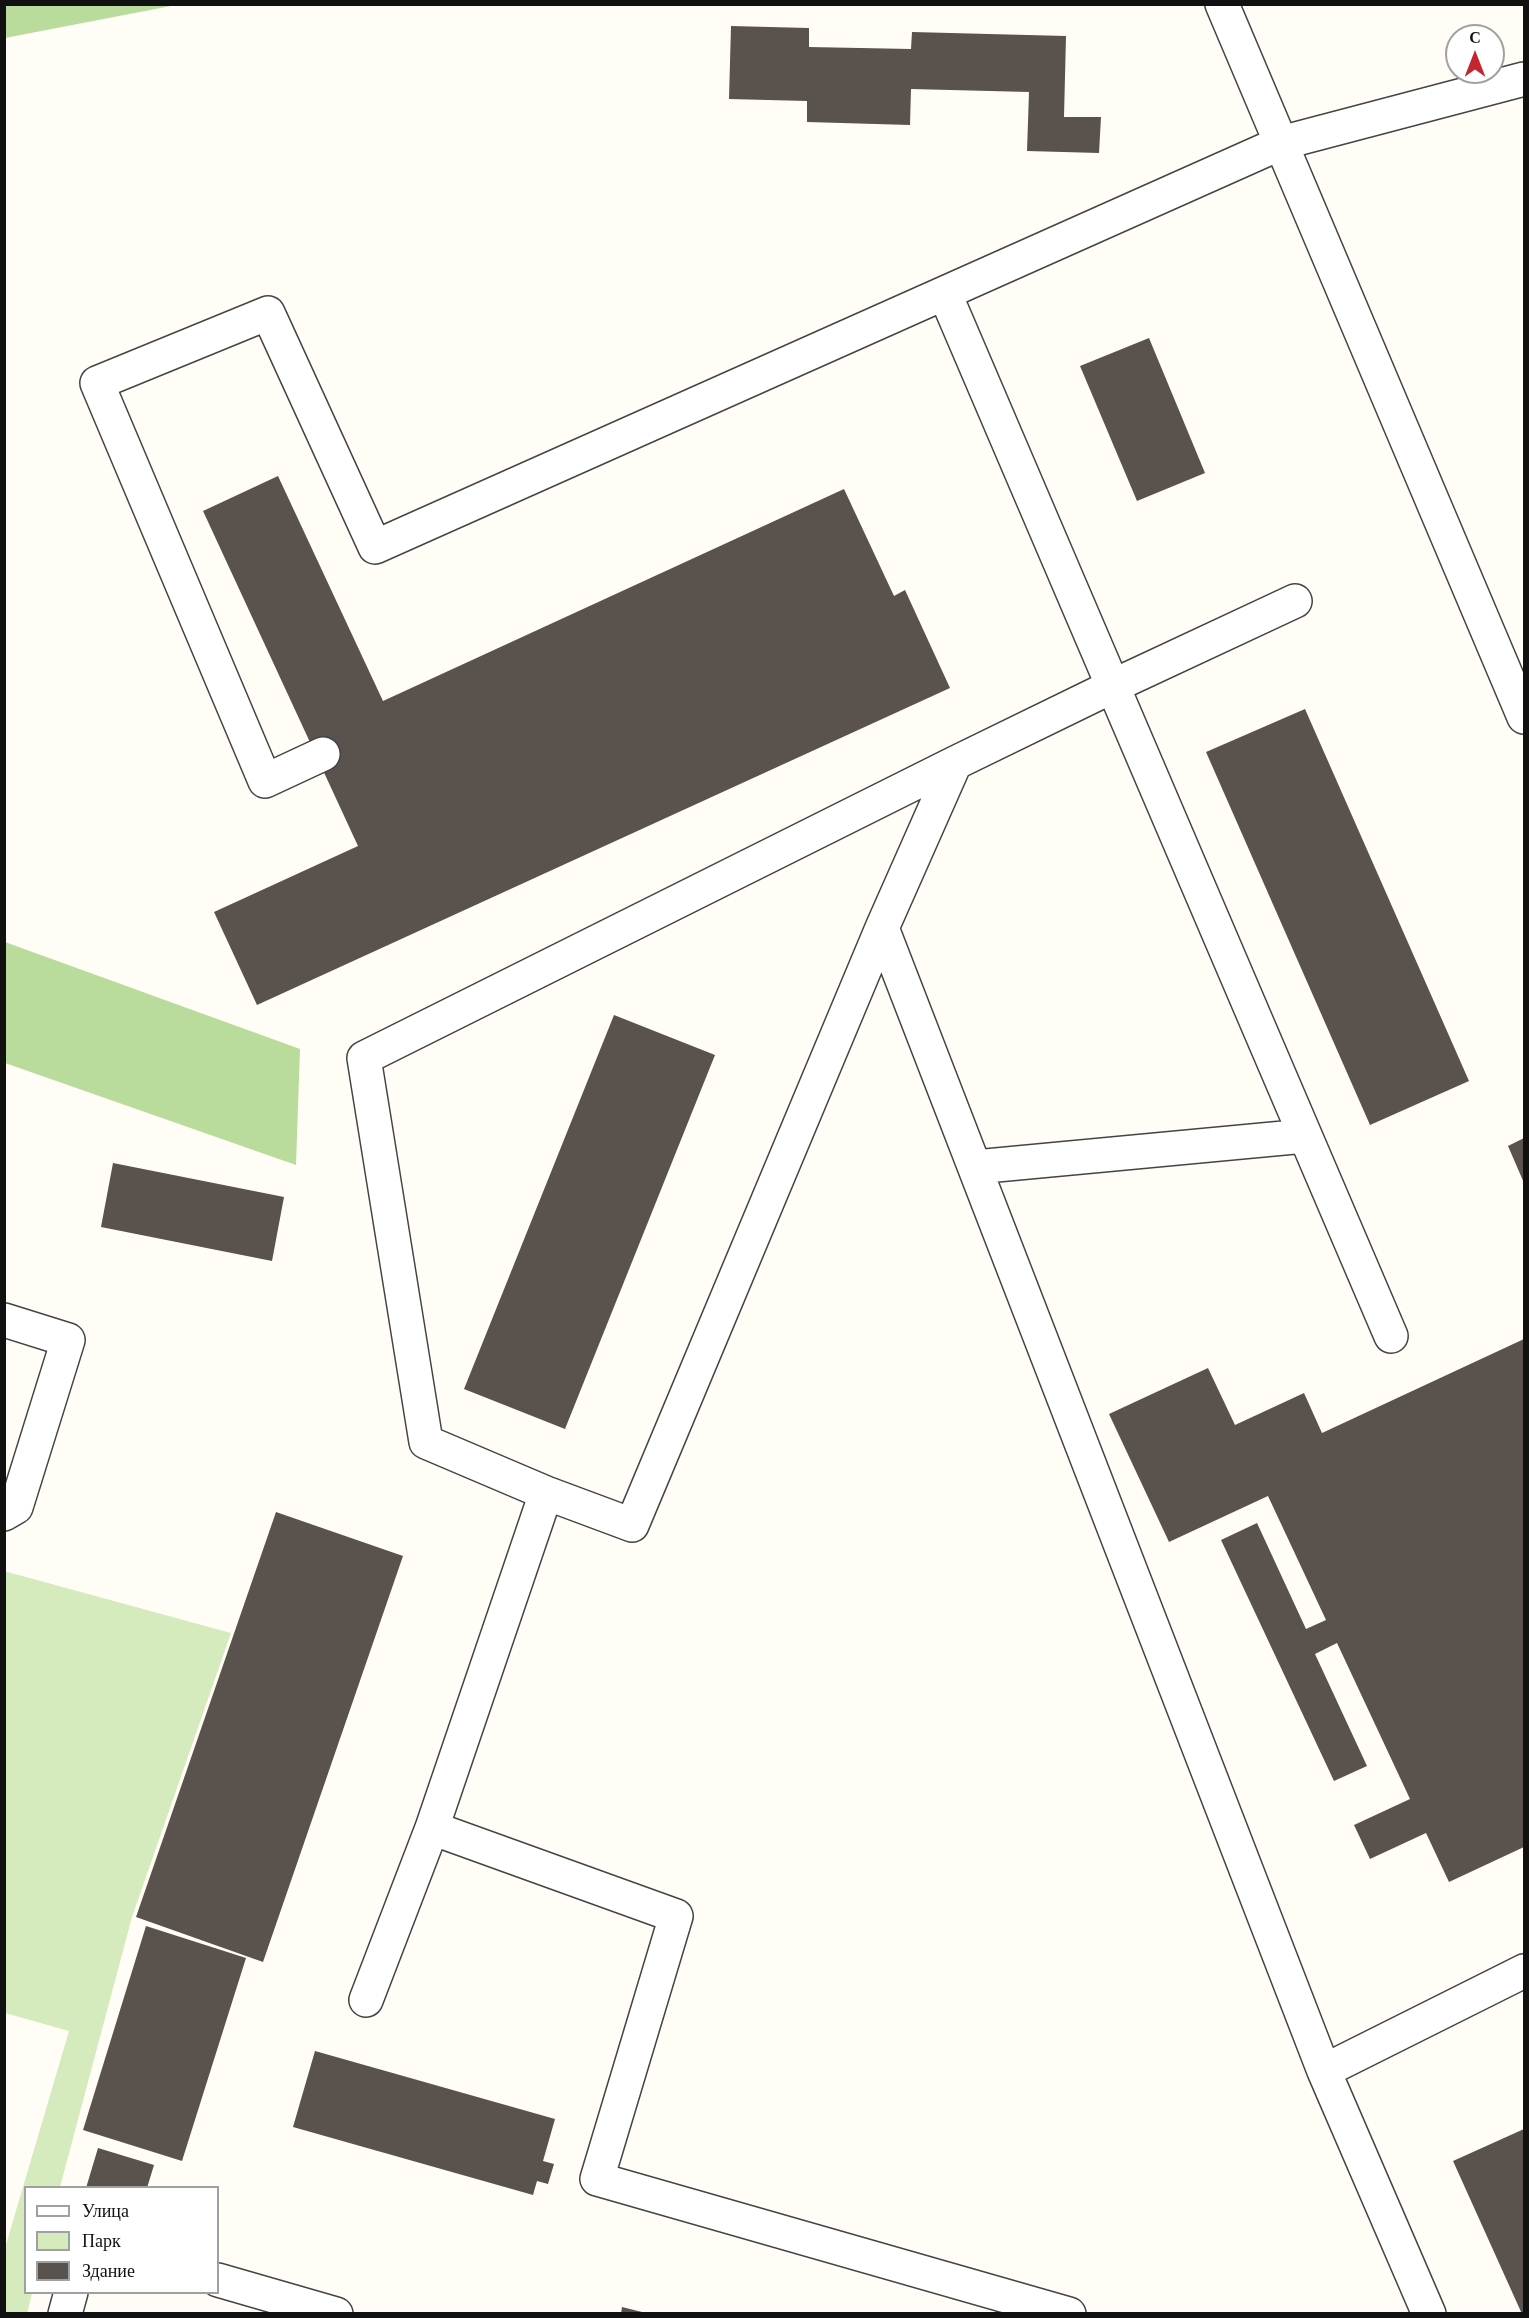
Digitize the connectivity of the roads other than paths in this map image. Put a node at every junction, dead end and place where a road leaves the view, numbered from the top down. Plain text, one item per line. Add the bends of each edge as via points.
1 (1222, 4) edge
2 (1524, 79) edge
3 (1281, 143) junction
4 (945, 294) junction
5 (1295, 601) dead end
6 (1113, 686) junction
7 (1524, 717) edge
8 (323, 754) dead end
9 (955, 763) junction
10 (882, 928) junction
11 (1305, 1136) junction
12 (975, 1167) junction
13 (4, 1320) edge
14 (1390, 1336) dead end
15 (546, 1493) junction
16 (4, 1514) edge
17 (432, 1828) junction
18 (1524, 1971) edge
19 (366, 2000) dead end
20 (1324, 2070) junction
21 (219, 2280) edge
22 (70, 2294) edge
23 (65, 2313) edge
24 (336, 2313) edge
25 (1069, 2313) edge
26 (1429, 2313) edge

1 - 3 lane
2 - 3 lane
3 - 4 lane
3 - 7 lane
4 - 6 lane
4 - 8 lane via 375,548 268,313 97,383 265,781
5 - 6 lane
6 - 9 lane
6 - 11 lane
9 - 10 lane
9 - 15 lane via 364,1058 426,1442
10 - 12 lane
10 - 15 lane via 632,1525
11 - 12 lane
11 - 14 lane
12 - 20 lane
13 - 16 lane via 68,1340 16,1507
15 - 17 lane
17 - 19 lane
17 - 25 lane via 676,1916 597,2179
18 - 20 lane
20 - 26 lane
21 - 24 lane
22 - 23 lane

